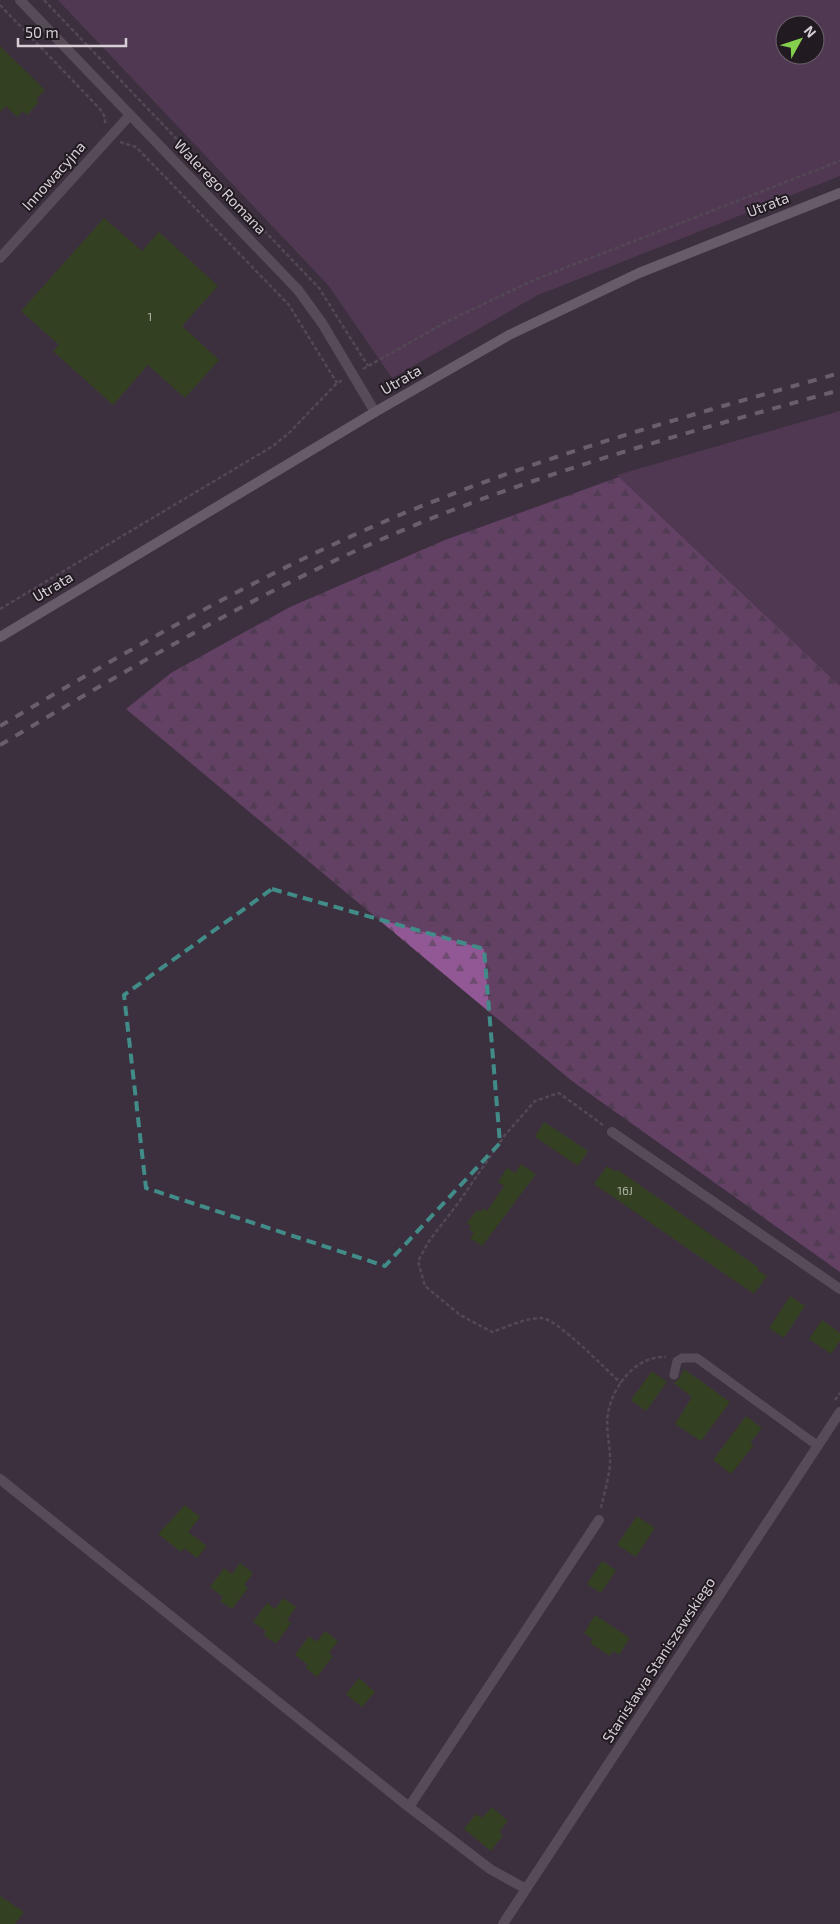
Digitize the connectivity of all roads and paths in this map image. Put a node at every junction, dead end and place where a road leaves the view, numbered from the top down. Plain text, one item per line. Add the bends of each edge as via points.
1 (20, 0) edge
2 (44, 0) edge
3 (0, 5) edge
4 (130, 115) junction
5 (112, 135) junction
6 (840, 162) edge
7 (840, 193) edge
8 (0, 258) edge
9 (368, 366) junction
10 (352, 375) junction
11 (337, 383) junction
12 (376, 412) junction
13 (0, 609) edge
14 (0, 637) edge
15 (612, 1132) joint
16 (840, 1289) edge
17 (682, 1358) junction
18 (674, 1375) dead end
19 (621, 1383) junction
20 (840, 1412) edge
21 (818, 1446) junction
22 (0, 1479) edge
23 (599, 1520) joint
24 (409, 1807) junction
25 (526, 1889) junction
26 (503, 1924) edge

1 - 4 street, Walerego Romana
2 - 9 path via 319,288
3 - 5 path via 100,109 105,117 104,128
4 - 5 street, Innowacyjna
4 - 10 street, Walerego Romana via 298,290 322,323
5 - 8 street, Innowacyjna
5 - 11 path via 118,142 136,147 289,306
6 - 9 path via 534,280 448,321
7 - 12 main road, Utrata via 603,289 509,335
9 - 10 path
10 - 11 path
10 - 12 street, Walerego Romana
11 - 13 path via 273,446
12 - 14 main road, Utrata
15 - 16 street
15 - 19 path via 559,1094 535,1101 505,1135 418,1261 425,1286 460,1315 492,1332 542,1318 560,1327
17 - 18 lane via 677,1361
17 - 19 path via 646,1360
17 - 21 lane via 697,1358
19 - 23 path via 614,1392 608,1414 610,1463
20 - 21 street, Stanisława Staniszewskiego
21 - 25 street, Stanisława Staniszewskiego
22 - 24 street
23 - 24 street
24 - 25 street via 490,1869
25 - 26 street, Stanisława Staniszewskiego

